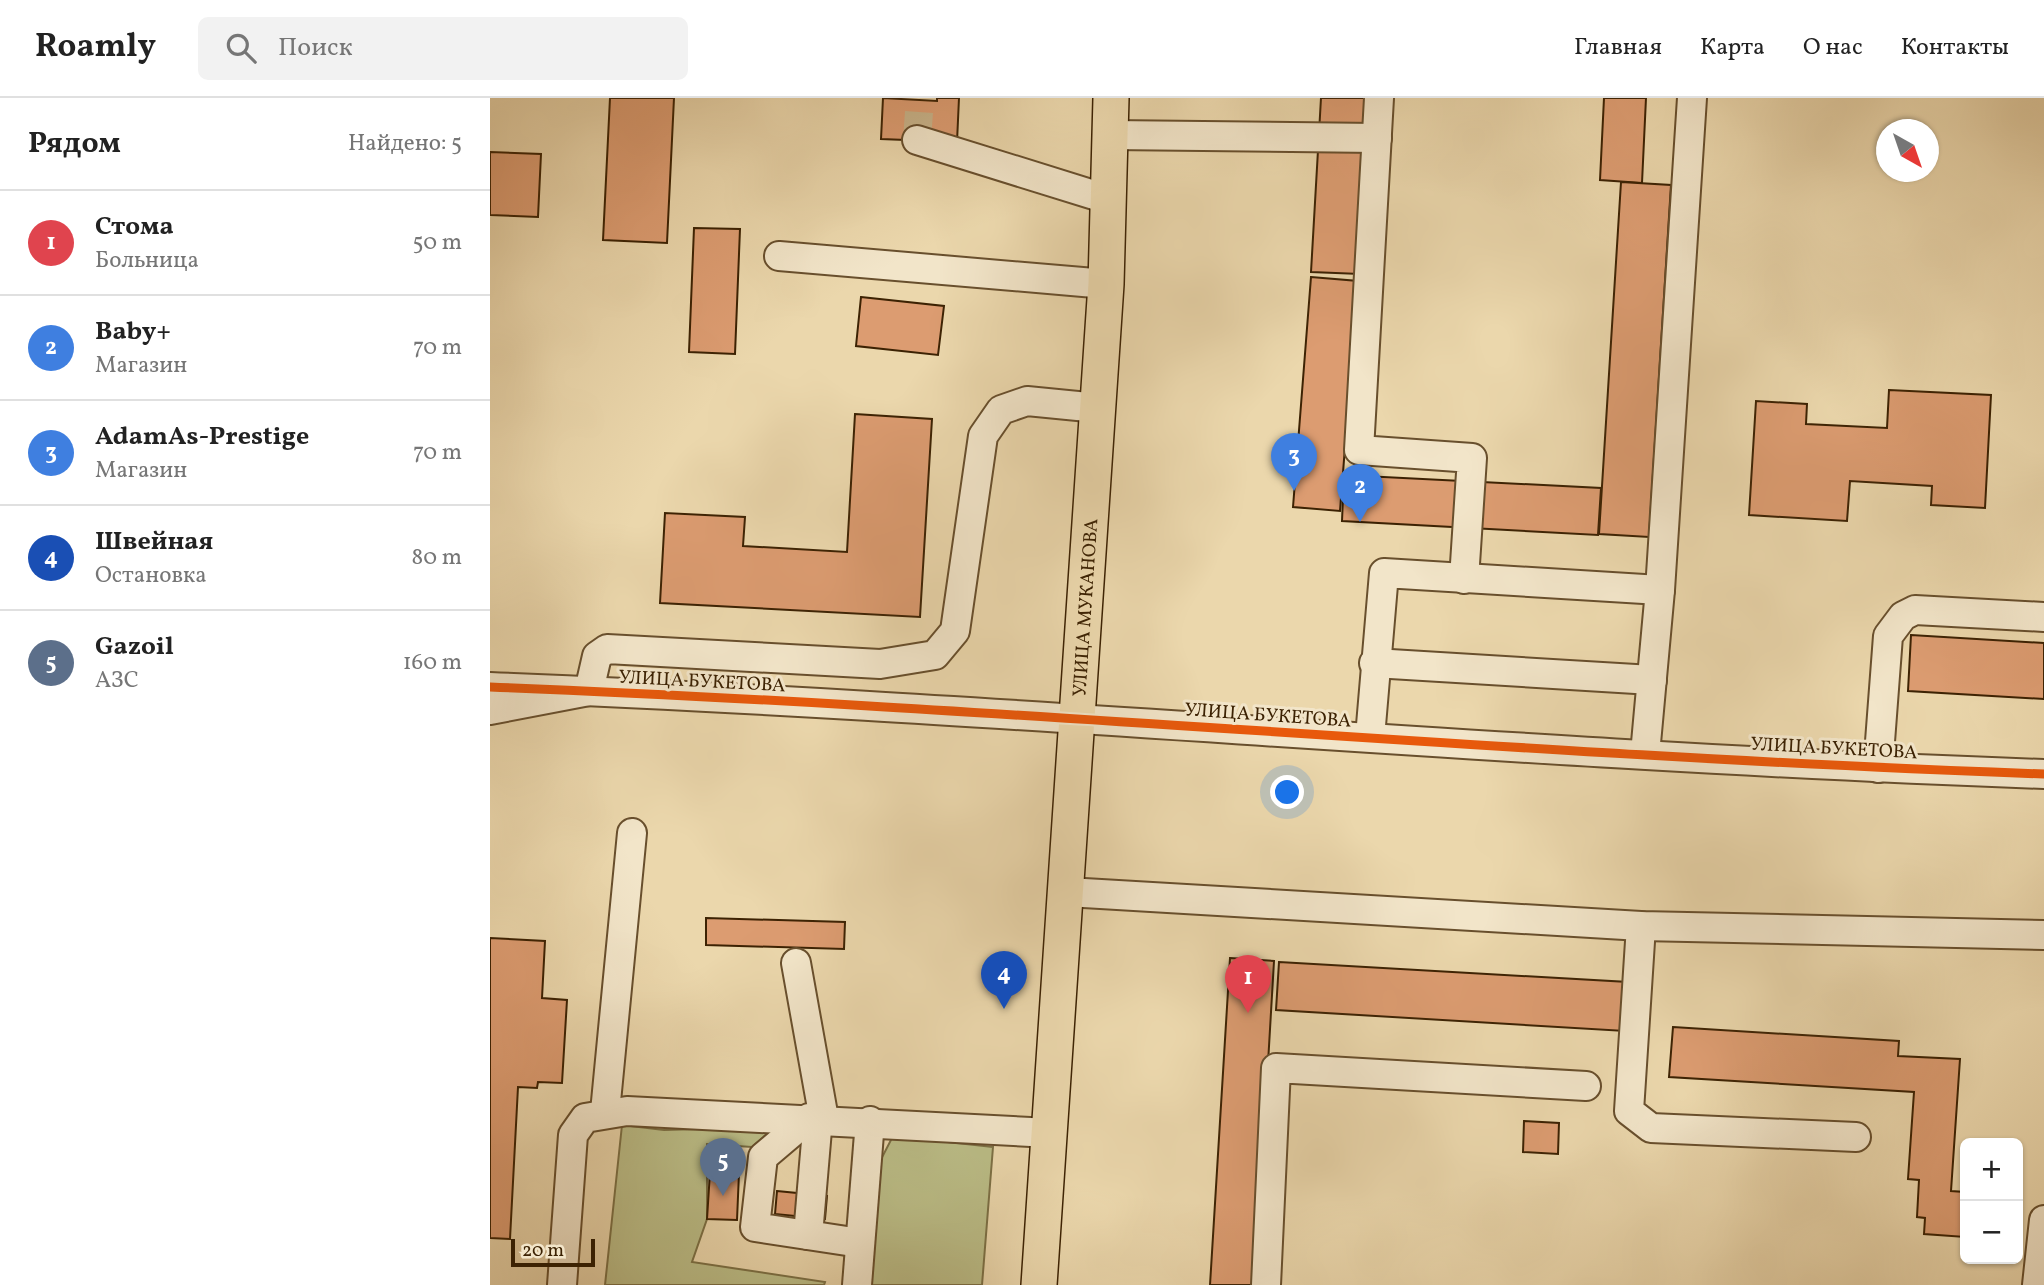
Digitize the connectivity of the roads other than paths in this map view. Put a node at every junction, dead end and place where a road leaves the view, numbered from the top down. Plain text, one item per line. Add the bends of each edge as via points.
1 (1111, 98) edge
2 (1379, 98) edge
3 (1692, 98) edge
4 (1111, 135) junction
5 (1377, 138) junction
6 (917, 141) dead end
7 (1110, 200) junction
8 (779, 256) dead end
9 (1106, 284) junction
10 (1098, 408) junction
11 (1464, 579) junction
12 (1660, 590) junction
13 (2044, 617) edge
14 (1374, 663) junction
15 (1651, 680) junction
16 (490, 687) edge
17 (589, 691) junction
18 (490, 710) edge
19 (1079, 719) junction
20 (1370, 737) junction
21 (1645, 754) junction
22 (1878, 768) junction
23 (2044, 774) edge
24 (632, 833) dead end
25 (1067, 892) junction
26 (1641, 926) junction
27 (2044, 935) edge
28 (796, 963) dead end
29 (1586, 1086) dead end
30 (605, 1112) junction
31 (817, 1118) junction
32 (870, 1121) junction
33 (1050, 1133) junction
34 (1856, 1137) dead end
35 (2044, 1220) edge
36 (808, 1235) junction
37 (860, 1243) junction
38 (562, 1285) edge
39 (857, 1285) edge
40 (1039, 1285) edge
41 (1266, 1285) edge
42 (2037, 1285) edge

1 - 4 main road, УЛИЦА МУКАНОВА
2 - 5 street
3 - 12 street
4 - 5 street
4 - 7 main road, УЛИЦА МУКАНОВА
5 - 11 street via 1359,450 1472,458
6 - 7 street
7 - 9 main road, УЛИЦА МУКАНОВА
8 - 9 street
9 - 10 main road, УЛИЦА МУКАНОВА
10 - 17 street via 1027,401 1001,410 983,436 955,631 935,655 880,664 607,649 597,656
10 - 19 main road, УЛИЦА МУКАНОВА
11 - 12 street
11 - 14 street via 1384,573
12 - 15 street
13 - 22 street via 1915,610 1903,616 1888,636
14 - 15 street
14 - 20 street
15 - 21 street
16 - 17 street, УЛИЦА БУКЕТОВА
17 - 18 street
17 - 19 street, УЛИЦА БУКЕТОВА
19 - 20 street, УЛИЦА БУКЕТОВА
19 - 25 main road, УЛИЦА МУКАНОВА
20 - 21 street, УЛИЦА БУКЕТОВА
21 - 22 street, УЛИЦА БУКЕТОВА
22 - 23 street, УЛИЦА БУКЕТОВА
24 - 30 street
25 - 26 street
25 - 33 main road, УЛИЦА МУКАНОВА
26 - 27 street
26 - 34 street via 1629,1111 1651,1128
28 - 31 street
29 - 41 street via 1276,1068
30 - 31 street
30 - 38 street via 584,1118 573,1135
31 - 32 street
31 - 36 street
31 - 36 street via 763,1157 755,1227
32 - 33 street
32 - 37 street
33 - 40 main road, УЛИЦА МУКАНОВА
35 - 42 street
36 - 37 street
37 - 39 street

